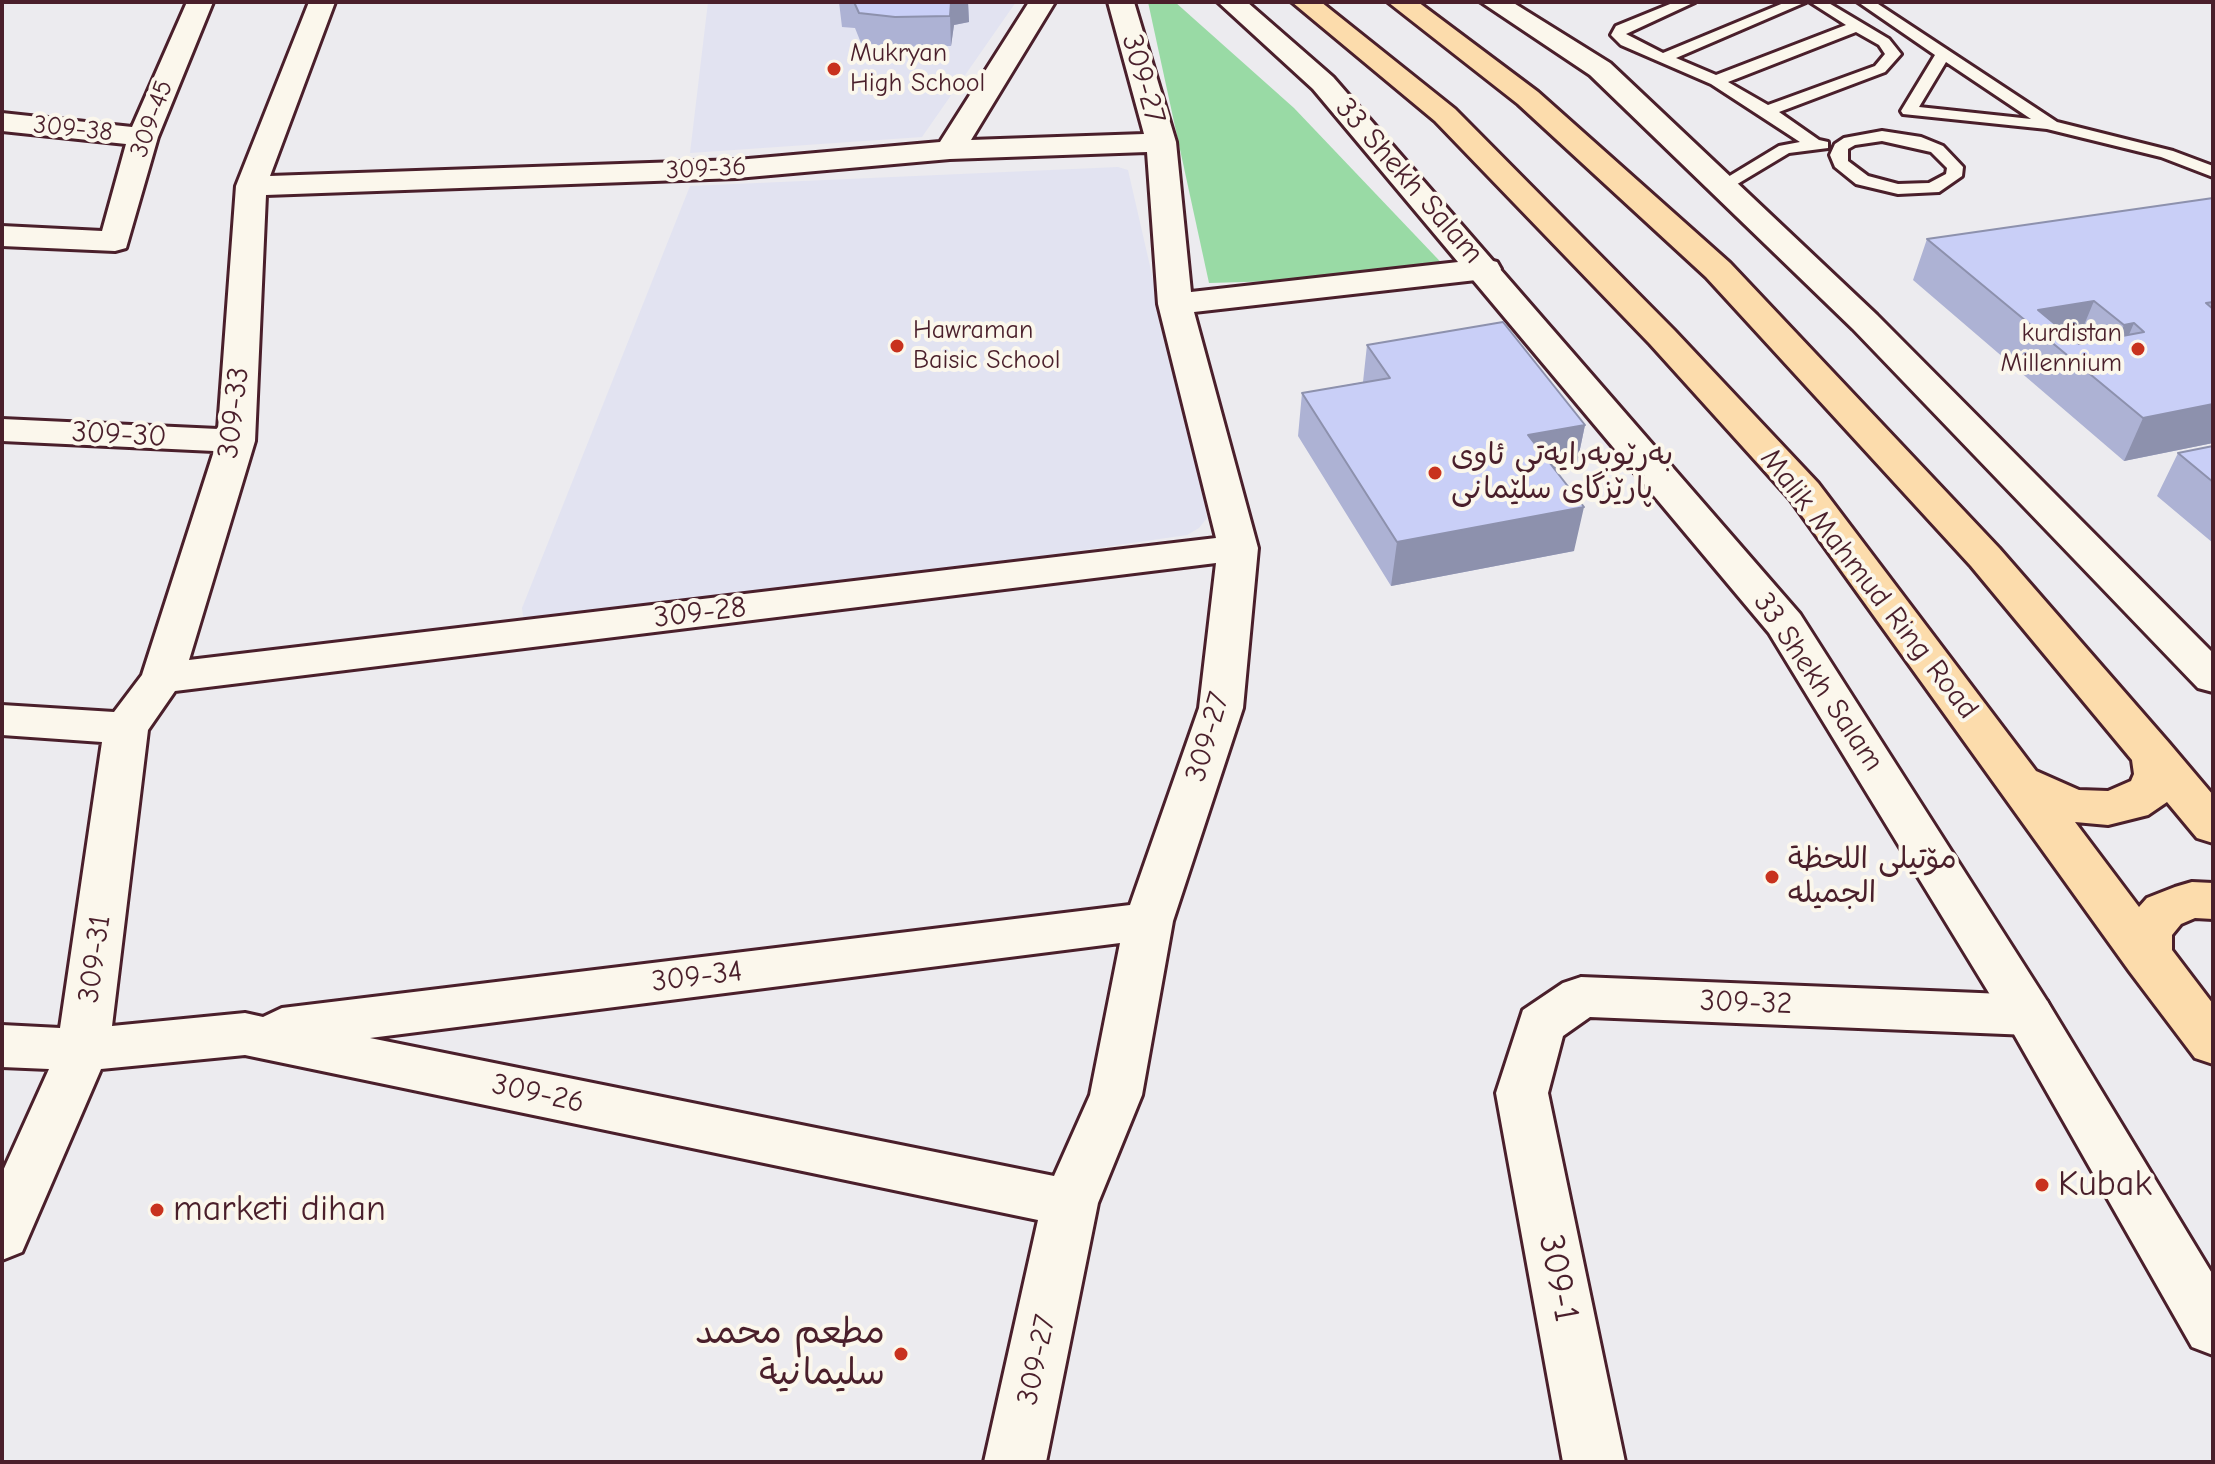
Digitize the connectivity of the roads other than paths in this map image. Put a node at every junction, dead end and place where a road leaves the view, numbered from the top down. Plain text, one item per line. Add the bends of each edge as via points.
1 (322, 2) edge
2 (1042, 2) edge
3 (1121, 2) edge
4 (1231, 2) edge
5 (1401, 2) edge
6 (1494, 2) edge
7 (1688, 2) edge
8 (1799, 2) edge
9 (1817, 2) edge
10 (1865, 2) edge
11 (194, 3) edge
12 (1306, 10) edge
13 (1430, 14) edge
14 (1857, 26) junction
15 (1942, 55) junction
16 (1663, 58) junction
17 (1716, 81) junction
18 (1767, 111) junction
19 (1909, 111) junction
20 (2, 122) edge
21 (2051, 125) junction
22 (143, 137) junction
23 (1893, 137) junction
24 (1161, 142) junction
25 (1813, 144) junction
26 (1841, 147) junction
27 (950, 150) junction
28 (2213, 172) edge
29 (251, 186) junction
30 (1724, 187) junction
31 (2, 236) edge
32 (1485, 269) junction
33 (1175, 304) junction
34 (2, 430) edge
35 (236, 441) junction
36 (1238, 548) junction
37 (162, 678) junction
38 (2213, 678) edge
39 (2, 720) edge
40 (126, 728) junction
41 (2153, 754) junction
42 (2021, 783) junction
43 (2213, 826) edge
44 (2213, 901) edge
45 (1149, 921) junction
46 (2147, 958) junction
47 (2029, 1015) junction
48 (245, 1034) junction
49 (2213, 1043) edge
50 (2, 1046) edge
51 (83, 1050) junction
52 (1522, 1093) joint
53 (1070, 1203) junction
54 (2, 1235) edge
55 (2213, 1328) edge
56 (1015, 1462) edge
57 (1594, 1462) edge

1 - 29 street, 309-33
2 - 27 street
3 - 24 street, 309-27
4 - 32 street, 33 Shekh Salam via 1323,83
5 - 13 highway
6 - 30 street via 1600,69
7 - 16 lane via 1621,29 1618,35
8 - 16 lane
9 - 14 lane
10 - 15 lane
11 - 22 street, 309-45
12 - 42 highway, Malik Mahmud Ring Road via 1445,115 1662,337 1804,491
13 - 41 highway via 1718,270 1985,557
14 - 17 lane
14 - 18 lane via 1893,54 1880,69
15 - 19 lane
15 - 21 lane
16 - 17 lane
17 - 18 lane
18 - 25 lane
19 - 21 lane
19 - 23 lane
20 - 22 street, 309-38
21 - 28 lane via 2167,154
22 - 31 street, 309-45 via 115,241
23 - 26 lane via 1864,137
23 - 26 lane via 1937,149 1955,167 1954,176 1933,188 1879,186 1849,172 1841,163
24 - 27 street, 309-36
24 - 33 street, 309-27
25 - 26 lane
25 - 30 lane via 1764,159
27 - 29 street, 309-36 via 737,169
29 - 35 street, 309-33
30 - 38 street via 1865,322
32 - 33 street
32 - 47 street, 33 Shekh Salam via 1785,624
33 - 36 street, 309-27
34 - 35 street, 309-30
35 - 37 street, 309-33
36 - 37 street, 309-28
36 - 45 street, 309-27 via 1221,708
37 - 40 street, 309-31
39 - 40 street
40 - 51 street, 309-31
41 - 42 highway via 2157,774 2150,791 2132,803 2079,807
41 - 43 highway
42 - 46 highway, Malik Mahmud Ring Road
44 - 46 highway via 2192,900 2164,911 2148,931
45 - 48 street, 309-34
45 - 53 street, 309-27 via 1116,1095
46 - 49 highway, Malik Mahmud Ring Road
47 - 52 street, 309-32 via 1581,997 1541,1025
47 - 55 street, 33 Shekh Salam
48 - 51 street, 309-26
48 - 53 street, 309-26
50 - 51 street, 309-26
51 - 54 street, 309-31
52 - 57 street, 309-1
53 - 56 street, 309-27

